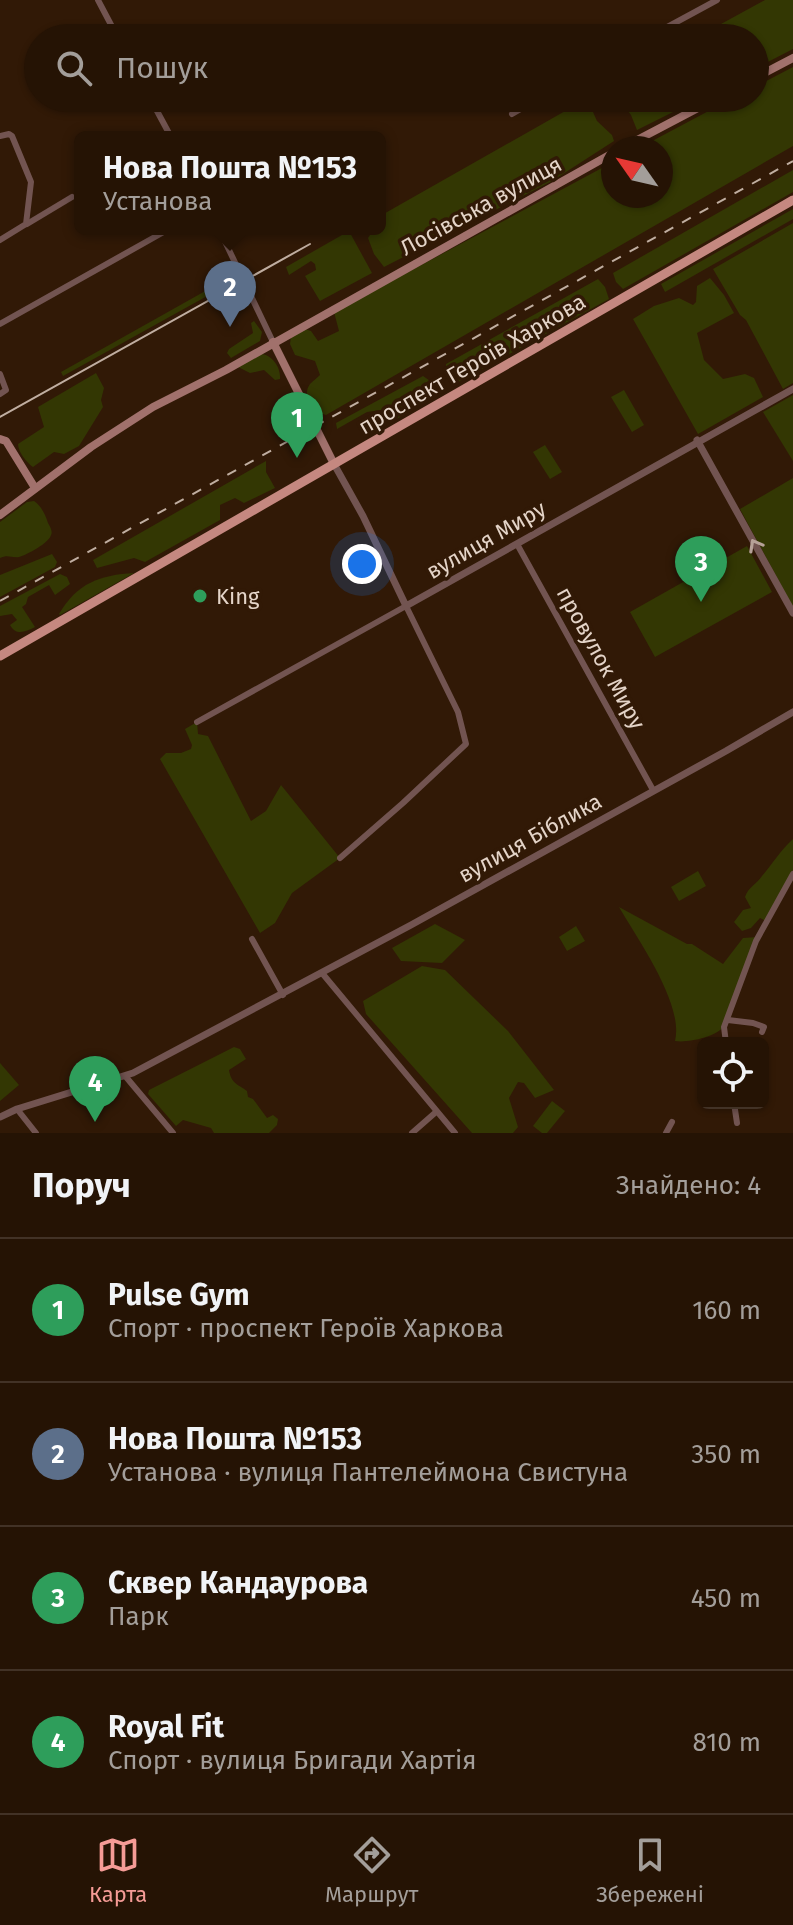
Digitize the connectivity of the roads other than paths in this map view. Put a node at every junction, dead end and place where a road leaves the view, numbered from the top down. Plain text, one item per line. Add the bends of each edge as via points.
1 (98, 0) edge
2 (717, 0) edge
3 (111, 24) edge
4 (673, 24) edge
5 (793, 58) edge
6 (769, 71) edge
7 (158, 112) edge
8 (516, 112) edge
9 (690, 112) edge
10 (512, 114) dead end
11 (168, 131) edge
12 (0, 136) edge
13 (645, 136) edge
14 (601, 160) edge
15 (72, 197) dead end
16 (793, 200) edge
17 (26, 224) junction
18 (158, 235) edge
19 (222, 235) edge
20 (0, 240) edge
21 (0, 324) edge
22 (273, 342) junction
23 (0, 374) edge
24 (793, 389) edge
25 (0, 394) edge
26 (0, 431) edge
27 (3, 440) edge
28 (697, 440) junction
29 (334, 464) junction
30 (35, 488) junction
31 (0, 515) edge
32 (517, 544) junction
33 (406, 606) junction
34 (793, 613) edge
35 (1, 655) edge
36 (793, 712) edge
37 (197, 722) dead end
38 (653, 790) junction
39 (340, 858) dead end
40 (793, 874) edge
41 (252, 939) dead end
42 (322, 973) junction
43 (283, 995) junction
44 (728, 1020) junction
45 (762, 1032) dead end
46 (725, 1037) edge
47 (126, 1077) junction
48 (17, 1109) junction
49 (735, 1109) edge
50 (436, 1112) junction
51 (0, 1117) edge
52 (672, 1122) dead end
53 (737, 1123) dead end
54 (36, 1133) edge
55 (173, 1133) edge
56 (412, 1133) edge
57 (455, 1133) edge
58 (666, 1133) edge

1 - 3 street
2 - 4 street
5 - 6 main road
7 - 11 street
8 - 10 street
9 - 13 main road
12 - 17 street via 12,136 30,177
14 - 22 main road, Лосівська вулиця
15 - 17 street
16 - 29 main road, проспект Героїв Харкова
17 - 20 street
18 - 21 street
19 - 22 street
22 - 29 main road
22 - 30 main road, Лосівська вулиця via 153,407
23 - 25 street via 6,390
24 - 28 street, вулиця Миру
26 - 27 street
27 - 30 main road
28 - 32 street, вулиця Миру
34 -> 28 street
29 - 33 street
29 - 35 main road, проспект Героїв Харкова
30 - 31 main road, Лосівська вулиця
32 - 33 street, вулиця Миру
32 - 38 street, провулок Миру
33 - 37 street, вулиця Миру
33 - 39 street via 458,712 466,744
36 - 38 street, вулиця Біблика
38 - 42 street, вулиця Біблика
40 - 44 street via 759,934
41 - 43 street
42 - 43 street, вулиця Біблика
42 - 50 street
43 - 47 street, вулиця Біблика
44 - 45 street via 753,1023 764,1027
44 - 46 street
47 - 48 street, вулиця Біблика
47 - 55 street
48 - 51 street, вулиця Біблика
48 - 54 street
49 - 53 street
50 - 56 street
50 - 57 street
52 - 58 street

